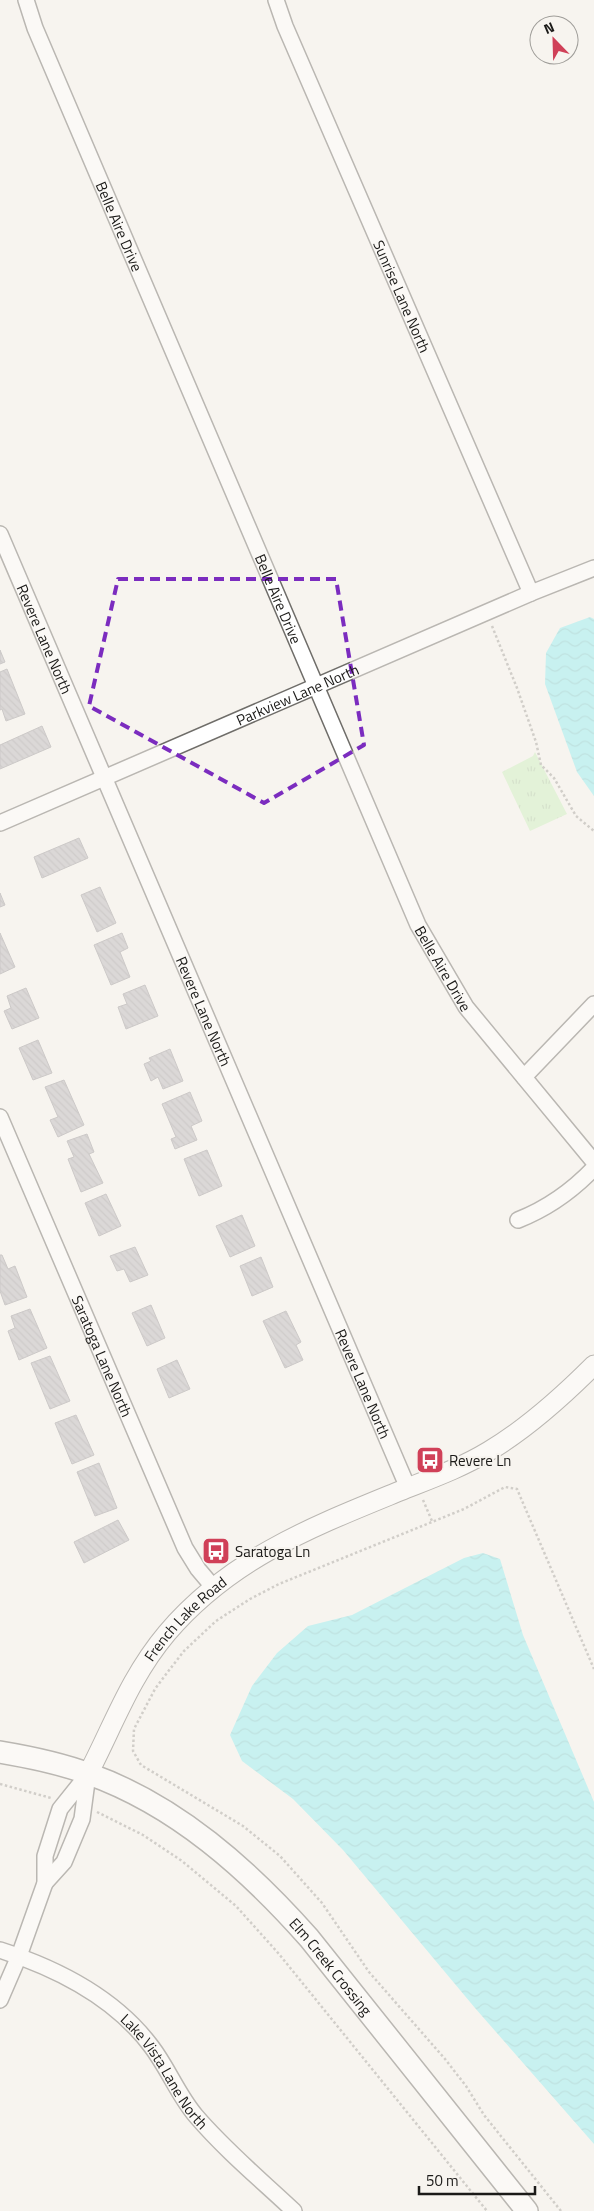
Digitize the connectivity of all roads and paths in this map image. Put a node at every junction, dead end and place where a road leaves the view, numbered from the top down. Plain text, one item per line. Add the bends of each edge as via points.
1 (26, 0) edge
2 (276, 0) edge
3 (0, 534) edge
4 (594, 568) edge
5 (531, 593) junction
6 (486, 613) junction
7 (316, 686) junction
8 (104, 779) junction
9 (0, 824) edge
10 (594, 832) edge
11 (594, 1004) edge
12 (524, 1077) junction
13 (0, 1117) edge
14 (594, 1162) edge
15 (594, 1168) edge
16 (518, 1220) dead end
17 (594, 1365) edge
18 (412, 1486) junction
19 (432, 1521) junction
20 (214, 1588) junction
21 (594, 1669) edge
22 (0, 1752) edge
23 (88, 1774) junction
24 (0, 1784) edge
25 (50, 1797) dead end
26 (101, 1814) dead end
27 (45, 1882) junction
28 (0, 1950) edge
29 (18, 1956) junction
30 (0, 2000) edge
31 (294, 2211) edge
32 (487, 2211) edge
33 (527, 2211) edge
34 (562, 2211) edge

1 - 7 street, Belle Aire Drive via 35,28
2 - 5 street, Sunrise Lane North
3 - 8 street, Revere Lane North
4 - 5 street, Parkview Lane North
5 - 6 street, Parkview Lane North
6 - 7 street, Parkview Lane North
6 - 10 path via 517,688 541,765 554,778 576,816
7 - 8 street, Parkview Lane North
7 - 12 street, Belle Aire Drive via 418,925 466,1007
8 - 9 street, Parkview Lane North
8 - 18 street, Revere Lane North
11 - 12 street
12 - 14 street, Belle Aire Drive
13 - 20 street, Saratoga Lane North via 186,1548
15 - 16 street via 582,1181 537,1213
17 - 18 street, French Lake Road via 536,1419 490,1451
18 - 19 path
18 - 20 street, French Lake Road via 309,1528 271,1548
19 - 21 path via 464,1509 505,1487 517,1489
19 - 34 path via 279,1584 216,1620 184,1651 155,1689 134,1729 133,1751 141,1765 260,1838 304,1881 369,1972 445,2059 484,2115
20 - 23 street, French Lake Road via 179,1620 147,1660 113,1719
22 - 23 main road
23 - 27 street via 82,1819 64,1862
23 - 27 street via 60,1809 45,1856
23 - 33 main road, Elm Creek Crossing via 125,1789 184,1824 228,1857 270,1896 309,1938
24 - 25 path
26 - 32 path via 182,1861 236,1906 279,1954
27 - 29 street
28 - 29 street, Lake Vista Lane North
29 - 30 street
29 - 31 street, Lake Vista Lane North via 80,1984 121,2013 151,2046 195,2115

